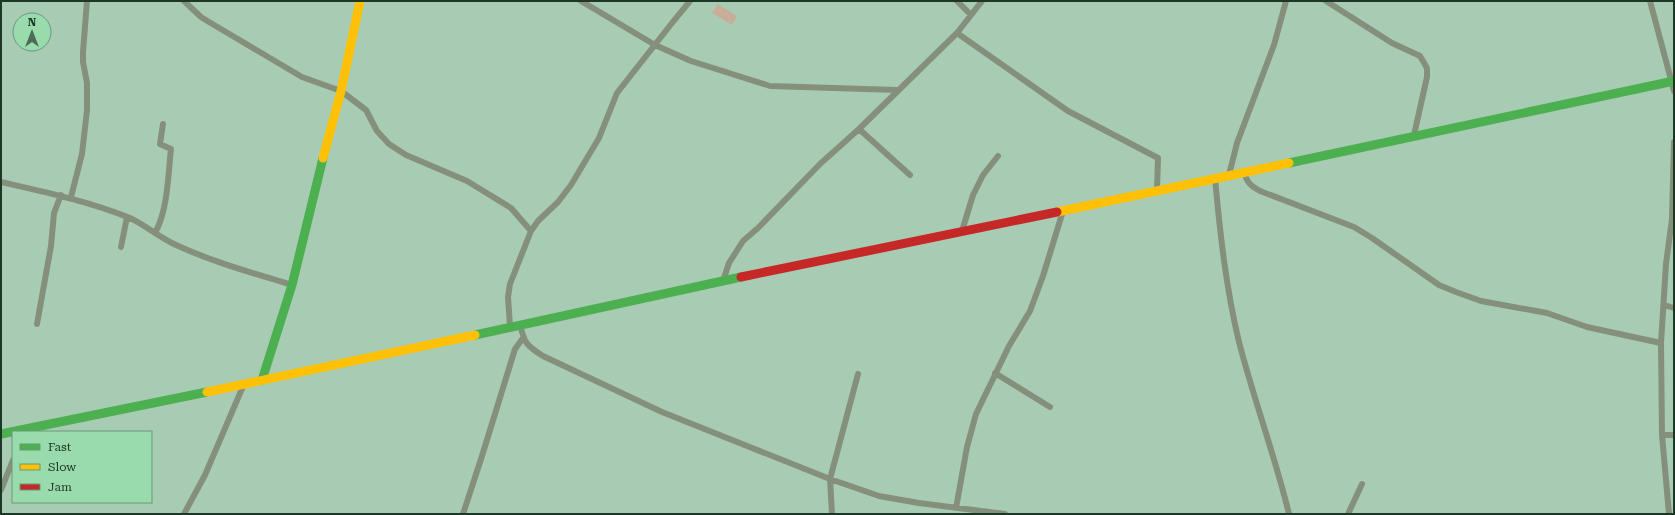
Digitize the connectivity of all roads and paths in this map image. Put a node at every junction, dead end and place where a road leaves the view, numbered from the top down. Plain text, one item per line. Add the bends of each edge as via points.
1 (87, 1) edge
2 (184, 1) edge
3 (360, 1) edge
4 (581, 1) edge
5 (690, 1) edge
6 (957, 1) edge
7 (982, 1) edge
8 (1286, 1) edge
9 (1326, 1) edge
10 (1650, 1) edge
11 (970, 14) junction
12 (957, 33) junction
13 (655, 45) junction
14 (1673, 81) edge
15 (897, 90) junction
16 (341, 91) junction
17 (1674, 91) edge
18 (162, 124) dead end
19 (859, 129) junction
20 (1414, 135) junction
21 (1674, 142) edge
22 (998, 156) dead end
23 (1244, 172) junction
24 (910, 175) dead end
25 (1229, 175) junction
26 (1215, 178) junction
27 (1, 182) edge
28 (1157, 190) junction
29 (61, 195) junction
30 (71, 198) junction
31 (1063, 211) junction
32 (127, 217) junction
33 (1673, 219) edge
34 (531, 231) junction
35 (962, 231) junction
36 (155, 233) junction
37 (122, 247) dead end
38 (1666, 264) junction
39 (1674, 265) edge
40 (723, 281) junction
41 (292, 285) junction
42 (1664, 305) junction
43 (1674, 308) edge
44 (36, 324) dead end
45 (520, 324) junction
46 (510, 326) junction
47 (523, 338) junction
48 (1661, 343) junction
49 (995, 373) junction
50 (858, 374) dead end
51 (262, 380) junction
52 (244, 384) junction
53 (1050, 408) dead end
54 (22, 431) edge
55 (12, 432) edge
56 (1, 434) edge
57 (1662, 435) junction
58 (1674, 435) edge
59 (12, 462) edge
60 (830, 479) junction
61 (1362, 484) dead end
62 (1, 490) edge
63 (1671, 493) edge
64 (956, 508) junction
65 (184, 514) edge
66 (463, 514) edge
67 (832, 514) edge
68 (1005, 514) edge
69 (1289, 514) edge
70 (1348, 514) edge
71 (1669, 514) edge

1 - 30 street via 83,52 87,83 86,110 82,154
2 - 16 street via 201,17 302,77
3 - 16 main road
4 - 13 street
5 - 13 street
6 - 11 street
7 - 11 street
8 - 25 street via 1274,45 1237,144
9 - 20 street via 1392,43 1420,56 1428,68
10 - 14 street
11 - 12 street
12 - 15 street
12 - 28 street via 1068,111 1158,158
13 - 15 street via 691,61 770,86
13 - 34 street via 617,93 599,138 571,185
14 - 17 street
14 - 20 main road
15 - 19 street
16 - 34 street via 366,110 377,130 389,144 406,155 467,180 511,208
16 - 41 main road
18 - 36 street via 160,144 171,149 165,199 160,225
19 - 24 street
19 - 40 street via 743,240 729,263
20 - 23 main road
21 - 33 street
22 - 35 street via 973,195
23 - 25 main road
23 - 48 street via 1250,185 1260,191 1354,227 1439,285 1456,292 1481,301 1540,311 1587,327
25 - 26 main road
26 - 28 main road
26 - 69 street via 1222,246 1239,341
27 - 29 street
28 - 31 main road
29 - 30 street
29 - 44 street via 54,213 51,246
30 - 32 street
31 - 35 main road
31 - 49 street via 1030,311
32 - 36 street
32 - 37 street
33 - 38 street
34 - 46 street via 510,284
35 - 40 main road
36 - 41 street via 196,254
38 - 39 street
38 - 42 street
40 - 45 main road
41 - 51 main road
42 - 43 street
42 - 48 street
45 - 46 main road
45 - 47 street
46 - 51 main road
47 - 60 street via 528,347 543,356 662,412
47 - 66 street via 516,350
48 - 57 street
49 - 53 street
49 - 64 street via 976,414
50 - 60 street
51 - 52 main road
52 - 54 main road
52 - 65 street via 205,475
55 - 56 main road
57 - 58 street
57 - 63 street
59 - 62 street
60 - 64 street via 879,496
60 - 67 street
61 - 70 street
63 - 71 street
64 - 68 street

